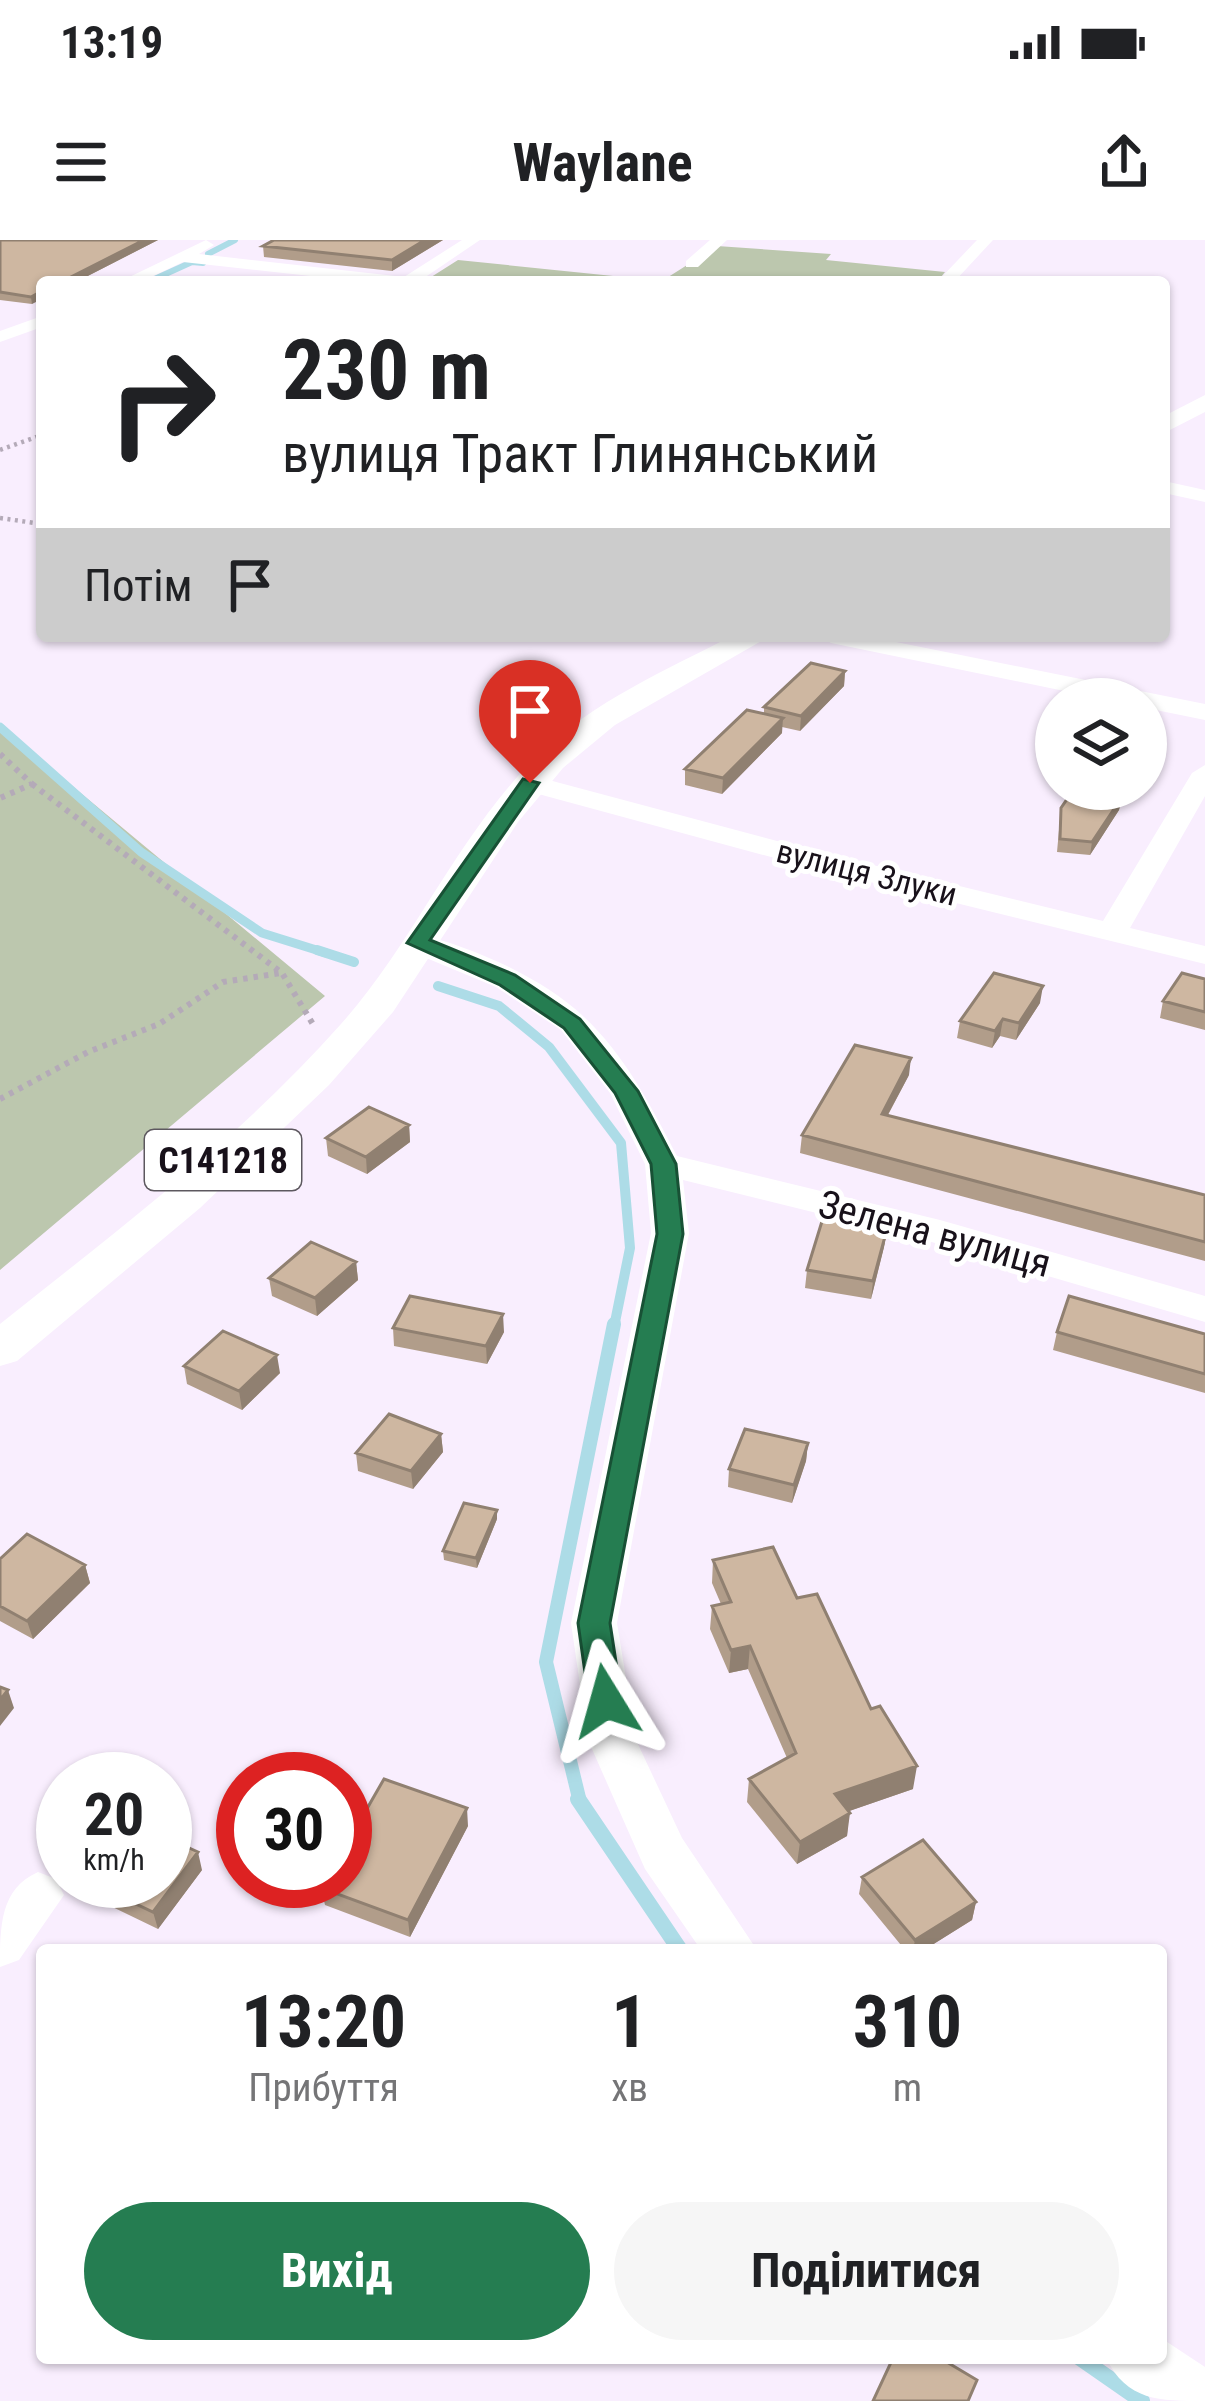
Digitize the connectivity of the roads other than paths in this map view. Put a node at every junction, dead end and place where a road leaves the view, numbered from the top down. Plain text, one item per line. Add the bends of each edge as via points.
1 (217, 240) edge
2 (472, 240) edge
3 (718, 240) edge
4 (985, 240) edge
5 (182, 257) junction
6 (692, 264) dead end
7 (141, 276) edge
8 (353, 276) edge
9 (416, 276) edge
10 (951, 276) edge
11 (36, 323) edge
12 (0, 338) edge
13 (1205, 402) edge
14 (1170, 423) edge
15 (1170, 488) edge
16 (1205, 496) edge
17 (744, 642) edge
18 (860, 642) edge
19 (1036, 678) edge
20 (1167, 705) edge
21 (1205, 712) edge
22 (1205, 773) edge
23 (530, 783) junction
24 (1112, 932) junction
25 (418, 943) junction
26 (1205, 955) edge
27 (663, 1164) junction
28 (1205, 1309) edge
29 (0, 1349) edge
30 (36, 1898) edge
31 (0, 1943) edge
32 (727, 1944) edge
33 (1146, 2364) edge
34 (1200, 2401) edge

1 - 5 street
2 - 9 street
3 - 6 street
4 - 10 street
5 - 7 street
5 - 8 street
11 - 12 street
13 - 14 main road
15 - 16 street
17 - 23 main road, С141218 via 624,706
18 - 19 street
20 - 21 street
22 - 24 street
23 - 24 street, вулиця Злуки
23 - 25 main road, С141218
24 - 26 street, вулиця Злуки
25 - 27 street via 507,980 572,1024 626,1091
25 - 29 main road, С141218 via 341,1046 264,1125
27 - 28 street, Зелена вулиця via 927,1228
27 - 32 street via 670,1234 594,1623 612,1740 663,1853
30 - 31 street
33 - 34 street

